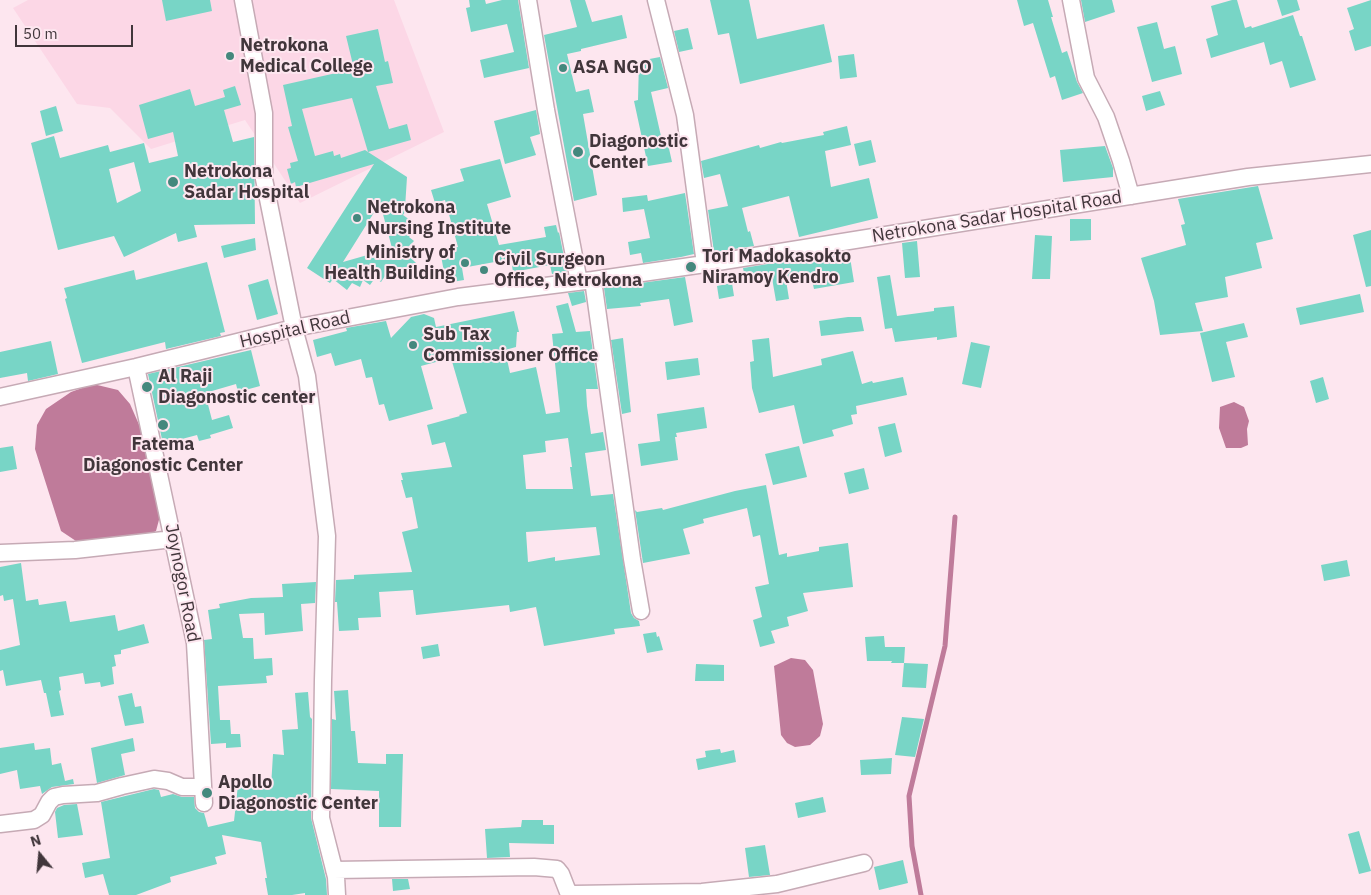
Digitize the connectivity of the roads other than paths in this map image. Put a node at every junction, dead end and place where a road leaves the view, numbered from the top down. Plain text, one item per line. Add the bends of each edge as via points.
1 (243, 0) edge
2 (528, 0) edge
3 (656, 0) edge
4 (1071, 0) edge
5 (1371, 164) edge
6 (1131, 196) junction
7 (706, 264) junction
8 (586, 281) junction
9 (294, 328) junction
10 (136, 367) junction
11 (0, 397) edge
12 (173, 538) junction
13 (0, 553) edge
14 (641, 611) dead end
15 (0, 824) edge
16 (864, 863) dead end
17 (334, 870) junction
18 (337, 895) edge

1 - 9 street via 264,112 264,179
2 - 8 street via 546,110
3 - 7 street via 685,116
4 - 6 street via 1086,78 1106,117
5 - 6 street, Netrokona Sadar Hospital Road via 1248,177
6 - 7 street, Netrokona Sadar Hospital Road
7 - 8 street, Netrokona Sadar Hospital Road
8 - 9 street, Hospital Road via 458,297
8 - 14 street
9 - 10 street, Hospital Road
9 - 17 street via 307,376 327,536 321,818
10 - 11 street, Hospital Road
10 - 12 street, Joynogor Road
12 - 13 street via 75,550
12 - 15 street, Joynogor Road via 195,642 203,795 154,779 97,793 63,794 48,802 42,815 34,820
16 - 17 street via 778,884 702,892 574,894 568,892 557,869
17 - 18 street

